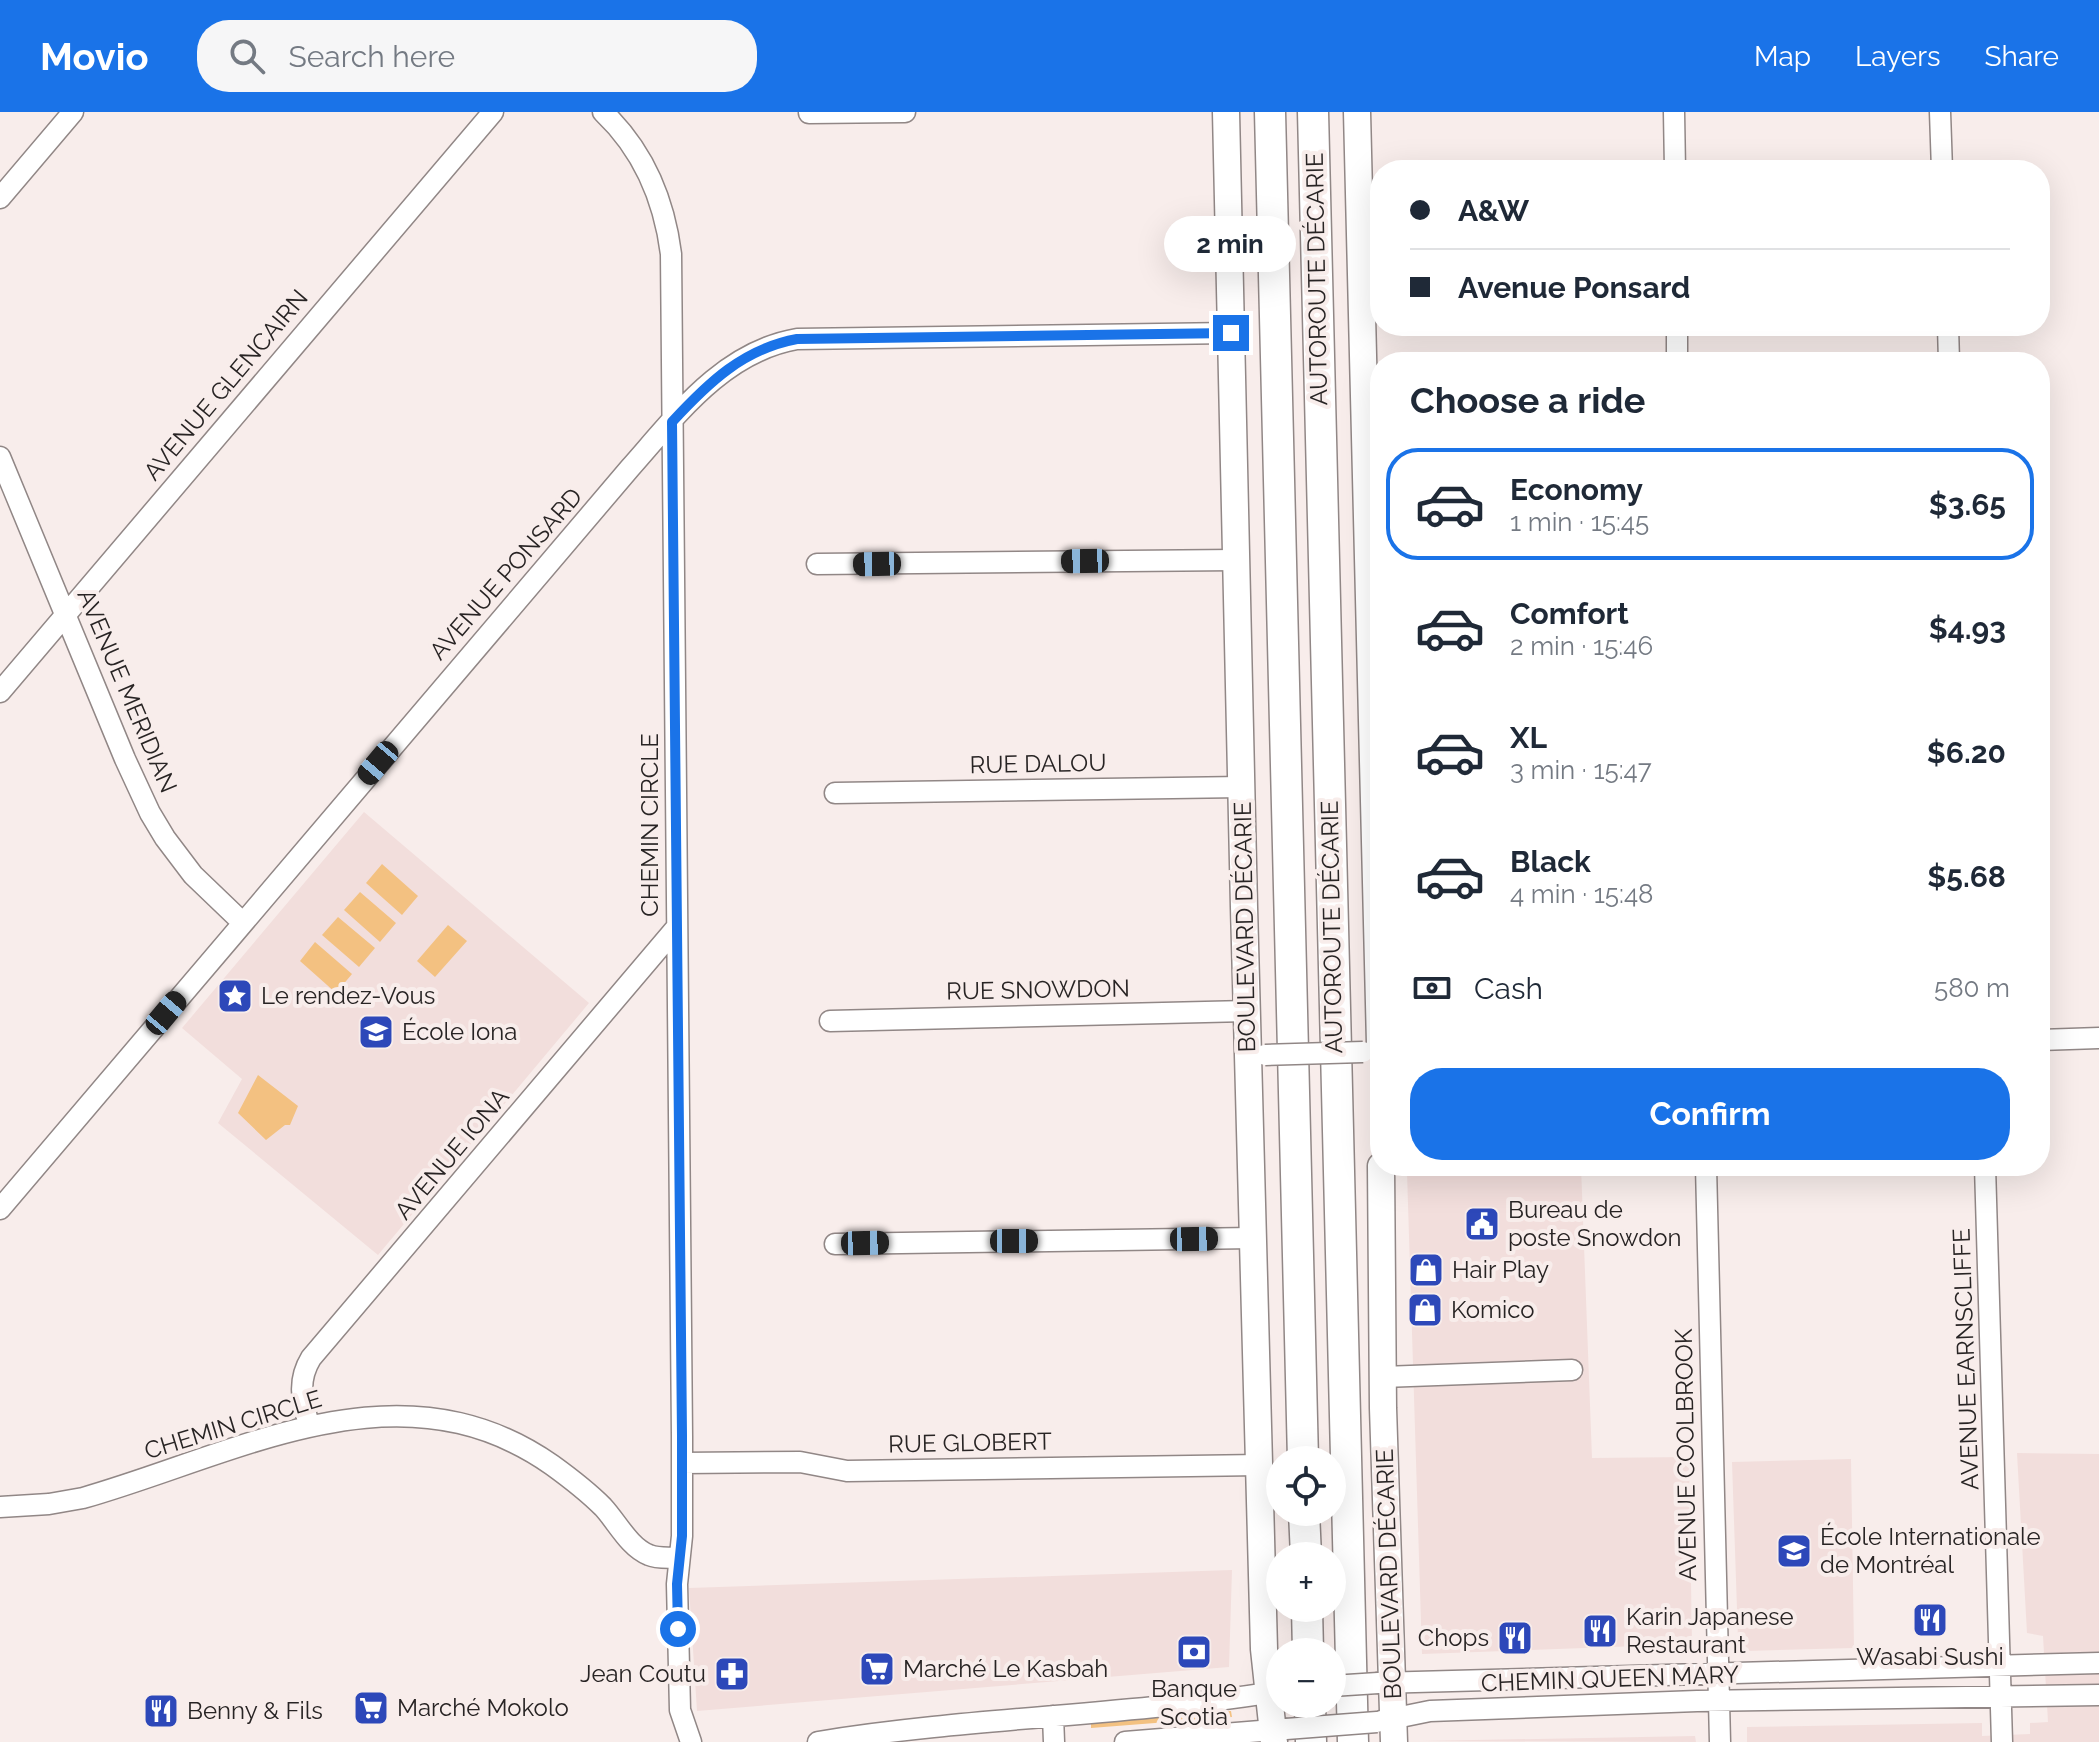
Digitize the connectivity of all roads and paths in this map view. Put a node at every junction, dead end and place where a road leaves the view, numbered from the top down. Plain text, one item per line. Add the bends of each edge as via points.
1 (73, 112) edge
2 (493, 112) edge
3 (603, 112) edge
4 (905, 112) edge
5 (1226, 112) edge
6 (1270, 112) edge
7 (1313, 112) edge
8 (1357, 112) edge
9 (1674, 112) edge
10 (1940, 112) edge
11 (809, 113) edge
12 (1675, 160) edge
13 (1942, 160) edge
14 (0, 198) edge
15 (1231, 333) junction
16 (672, 422) junction
17 (0, 457) edge
18 (1236, 560) junction
19 (817, 564) dead end
20 (65, 615) junction
21 (0, 692) edge
22 (1242, 787) junction
23 (835, 793) dead end
24 (1370, 829) edge
25 (242, 922) junction
26 (676, 928) junction
27 (1247, 1011) junction
28 (830, 1021) dead end
29 (2099, 1038) edge
30 (2050, 1040) edge
31 (1370, 1049) edge
32 (1256, 1055) junction
33 (1381, 1176) edge
34 (1706, 1176) edge
35 (1985, 1176) edge
36 (0, 1209) edge
37 (1253, 1238) junction
38 (835, 1244) dead end
39 (1572, 1370) dead end
40 (1383, 1377) junction
41 (309, 1425) junction
42 (1303, 1446) edge
43 (682, 1463) junction
44 (1260, 1465) junction
45 (0, 1507) edge
46 (679, 1558) junction
47 (1266, 1658) edge
48 (2099, 1663) edge
49 (2000, 1666) junction
50 (1718, 1672) junction
51 (1385, 1682) junction
52 (1346, 1685) edge
53 (1266, 1693) edge
54 (2099, 1695) edge
55 (2001, 1697) junction
56 (1719, 1702) junction
57 (1053, 1716) junction
58 (1300, 1718) edge
59 (1389, 1727) edge
60 (1286, 1736) edge
61 (856, 1739) edge
62 (691, 1742) edge
63 (818, 1742) edge
64 (1054, 1742) edge
65 (1125, 1742) edge
66 (1353, 1742) edge
67 (1720, 1742) edge
68 (2002, 1742) edge

1 - 14 street
2 - 20 street, AVENUE GLENCAIRN
3 - 16 street, CHEMIN CIRCLE via 647,170 668,231
4 - 11 street
5 - 15 main road, BOULEVARD DÉCARIE
6 - 42 highway, AUTOROUTE DÉCARIE
7 - 66 highway, AUTOROUTE DÉCARIE
8 - 24 main road
9 - 12 street
10 - 13 street
15 - 16 street, AVENUE PONSARD via 797,339 733,364
15 - 18 main road, BOULEVARD DÉCARIE
16 - 25 street, AVENUE PONSARD
16 - 26 street, CHEMIN CIRCLE
17 - 20 street, AVENUE MERIDIAN
18 - 19 street
18 - 22 main road, BOULEVARD DÉCARIE
20 - 21 street, AVENUE GLENCAIRN
20 - 25 street, AVENUE MERIDIAN via 158,827 193,875
22 - 23 street, RUE DALOU
22 - 27 main road, BOULEVARD DÉCARIE
25 - 36 street, AVENUE PONSARD
26 - 41 street, AVENUE IONA via 311,1358 301,1388
26 - 43 street, CHEMIN CIRCLE
27 - 28 street, RUE SNOWDON
27 - 32 main road, BOULEVARD DÉCARIE
29 - 30 street
31 - 32 street, bridge
32 - 37 main road, BOULEVARD DÉCARIE
33 - 40 main road, BOULEVARD DÉCARIE
34 - 50 street, AVENUE COOLBROOK
35 - 49 street, AVENUE EARNSCLIFFE
37 - 38 street
37 - 44 main road, BOULEVARD DÉCARIE
39 - 40 street
40 - 51 main road, BOULEVARD DÉCARIE
41 - 45 street, CHEMIN CIRCLE via 83,1498
41 - 46 street, CHEMIN CIRCLE via 409,1416 491,1434 565,1474 645,1554
43 - 44 street, RUE GLOBERT via 800,1462 841,1471
43 - 46 street, CHEMIN CIRCLE
44 - 47 main road, BOULEVARD DÉCARIE
46 - 62 street, CHEMIN CIRCLE via 680,1710
48 - 49 street, CHEMIN QUEEN MARY
49 - 50 street, CHEMIN QUEEN MARY
49 - 55 street, AVENUE EARNSCLIFFE
50 - 51 street, CHEMIN QUEEN MARY
50 - 56 street, AVENUE COOLBROOK
51 - 52 street, CHEMIN QUEEN MARY, bridge
51 - 59 main road, BOULEVARD DÉCARIE
53 - 57 street
54 - 55 street, CHEMIN QUEEN MARY
55 - 56 street, CHEMIN QUEEN MARY
55 - 68 street, AVENUE EARNSCLIFFE
56 - 59 street, CHEMIN QUEEN MARY via 1430,1711
56 - 67 street, AVENUE COOLBROOK
57 - 61 street
57 - 64 street
58 - 60 highway
59 - 60 street, CHEMIN QUEEN MARY, bridge
60 - 65 street, CHEMIN QUEEN MARY
61 - 63 street

